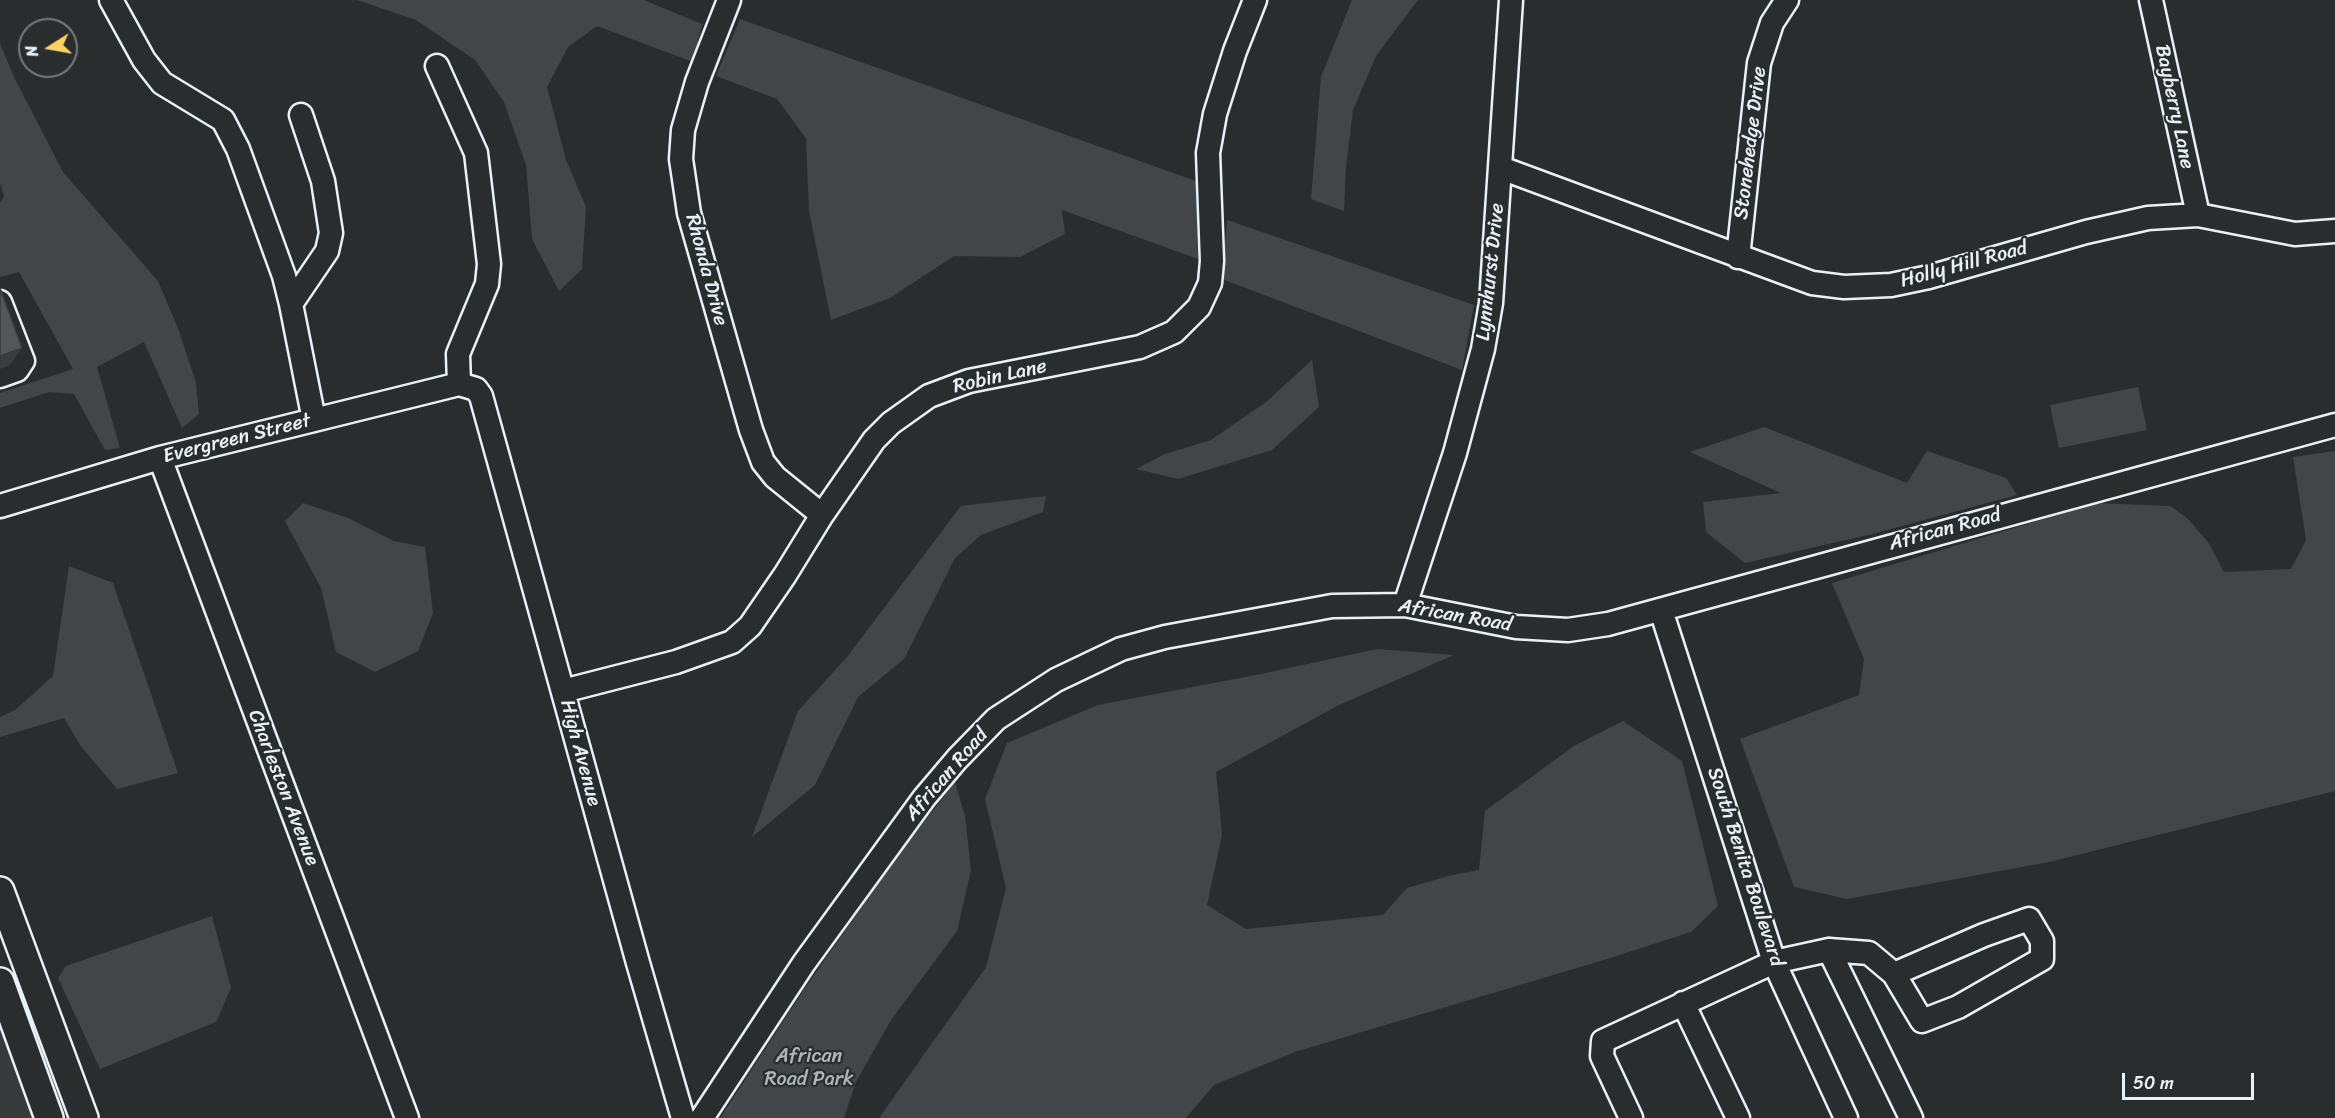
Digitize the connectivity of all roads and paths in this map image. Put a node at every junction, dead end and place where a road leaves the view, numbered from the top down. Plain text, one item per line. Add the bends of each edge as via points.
1 (111, 0) edge
2 (729, 0) edge
3 (1255, 0) edge
4 (1511, 0) edge
5 (1787, 0) edge
6 (2151, 0) edge
7 (436, 66) dead end
8 (301, 115) dead end
9 (1501, 168) junction
10 (2198, 215) junction
11 (2335, 231) edge
12 (1738, 256) junction
13 (0, 302) edge
14 (291, 304) junction
15 (0, 376) edge
16 (468, 386) junction
17 (314, 420) junction
18 (2335, 425) edge
19 (160, 458) junction
20 (0, 506) edge
21 (822, 515) junction
22 (1405, 605) junction
23 (1661, 610) junction
24 (563, 691) junction
25 (0, 891) edge
26 (1829, 950) junction
27 (1774, 962) junction
28 (1894, 974) junction
29 (0, 982) edge
30 (1683, 1003) junction
31 (49, 1118) edge
32 (84, 1118) edge
33 (407, 1118) edge
34 (683, 1118) edge
35 (702, 1118) edge
36 (1631, 1118) edge
37 (1738, 1118) edge
38 (1846, 1118) edge
39 (1911, 1118) edge

1 - 14 street via 144,60 162,83 223,120 238,149
2 - 21 street, Rhonda Drive via 683,130 681,159 689,213 750,430 763,462 775,477
3 - 21 street, Robin Lane via 1215,114 1208,153 1212,261 1210,284 1199,307 1174,332 1140,347 969,381 929,396 874,440
4 - 9 street, Lynnhurst Drive
5 - 12 street, Stonehedge Drive via 1772,23 1759,63
6 - 10 street, Bayberry Lane
7 - 16 street via 476,153 489,264 487,284 459,354
8 - 14 street via 322,181 331,233 327,251
9 - 12 street, Holly Hill Road
9 - 22 street, Lynnhurst Drive via 1491,303 1483,349 1455,453
10 - 11 street, Holly Hill Road via 2295,234
10 - 12 street, Holly Hill Road via 2148,218 2086,232 1891,285 1844,287 1812,283
13 - 15 street via 23,361 17,370
14 - 17 street
16 - 17 street, Evergreen Street
16 - 24 street, High Avenue via 481,396
17 - 19 street, Evergreen Street
18 - 23 street, African Road
19 - 20 street, Evergreen Street
19 - 33 street, Charleston Avenue
21 - 24 street, Robin Lane via 750,626 732,642 676,662
22 - 23 street, African Road via 1516,627 1568,630
22 - 35 street, African Road via 1332,606 1165,637 1120,650 1056,680 996,719 924,798 804,963
23 - 27 street, South Benita Boulevard
24 - 34 street, High Avenue
25 - 32 main road
26 - 27 street
26 - 28 street via 1869,953
26 - 39 street
27 - 30 street
27 - 38 street, South Benita Boulevard
28 - 28 street via 1922,1021 1958,1007 2042,958 2042,941 2029,919
29 - 31 main road
30 - 36 street via 1603,1041 1602,1056
30 - 37 street

